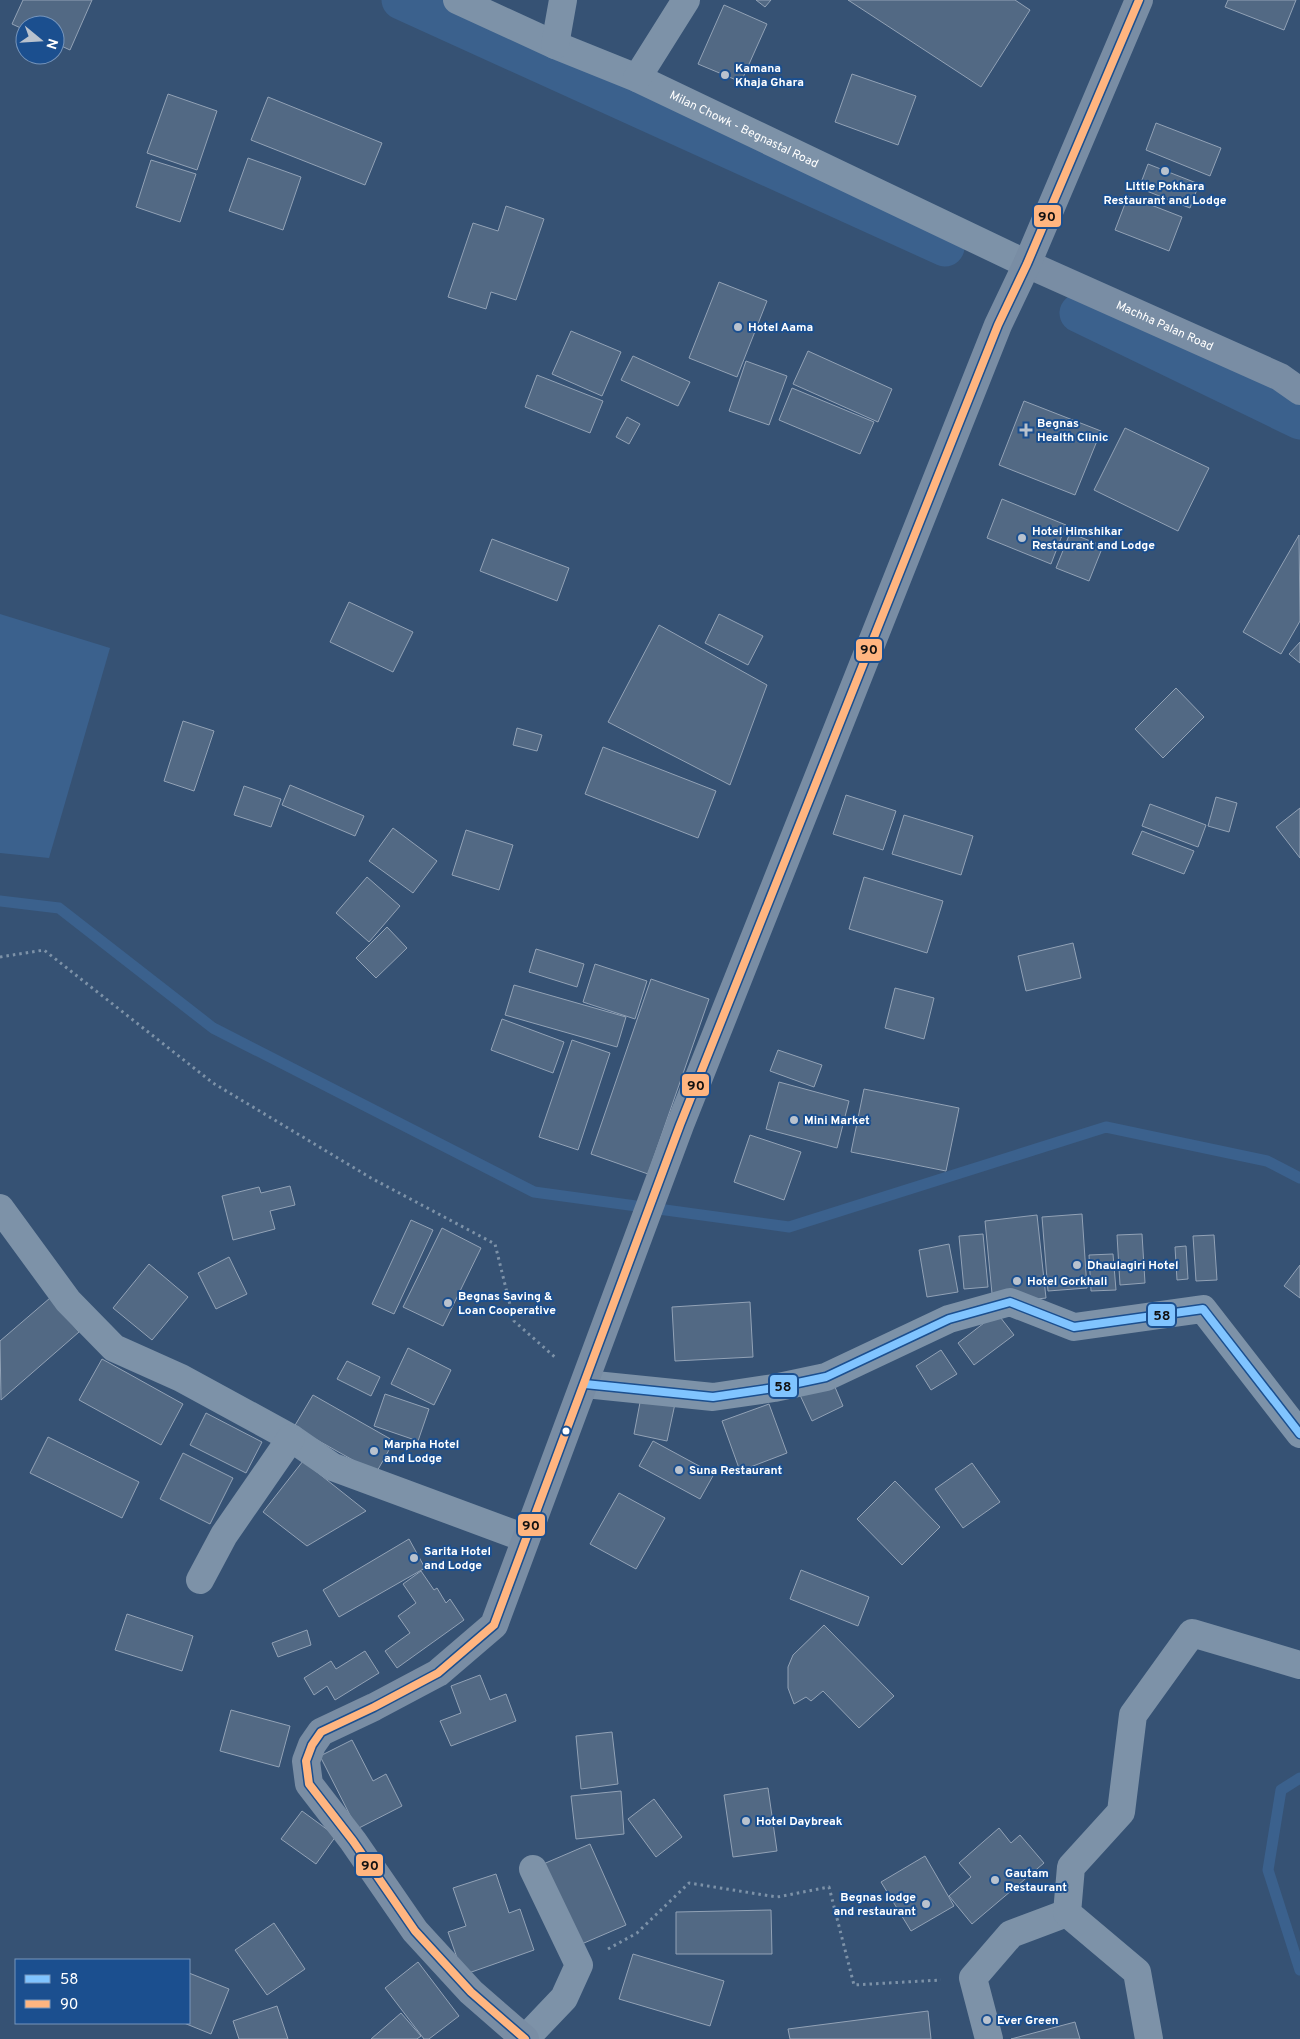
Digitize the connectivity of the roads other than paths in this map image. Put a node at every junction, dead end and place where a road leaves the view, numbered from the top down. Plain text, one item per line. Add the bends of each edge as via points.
1 (458, 0) edge
2 (563, 0) edge
3 (686, 0) edge
4 (1139, 0) edge
5 (555, 45) junction
6 (637, 78) junction
7 (1028, 264) junction
8 (1300, 391) edge
9 (0, 1208) edge
10 (585, 1384) junction
11 (1300, 1434) edge
12 (291, 1438) junction
13 (525, 1538) junction
14 (200, 1580) dead end
15 (1300, 1665) edge
16 (533, 1869) dead end
17 (1067, 1913) junction
18 (525, 2039) edge
19 (988, 2039) edge
20 (1149, 2039) edge

1 - 5 street, Milan Chowk - Begnastal Road
2 - 5 street
3 - 6 street
4 - 7 main road
5 - 6 street, Milan Chowk - Begnastal Road
6 - 7 street, Milan Chowk - Begnastal Road
7 - 8 main road, Machha Palan Road via 1280,377
7 - 10 main road via 998,325 680,1126
9 - 12 street via 68,1301 114,1348 181,1378
10 - 11 street via 713,1397 774,1388 826,1377 950,1319 1010,1302 1074,1326 1203,1309
10 - 13 main road
12 - 13 street via 332,1467
12 - 14 street via 224,1535
13 - 18 main road via 494,1625 438,1673 321,1732 306,1761 310,1784 415,1931 471,1992
15 - 17 street via 1192,1633 1132,1715 1121,1812 1071,1867
16 - 18 street via 579,1965 564,1998
17 - 19 street via 1011,1934 973,1978
17 - 20 street via 1137,1972

